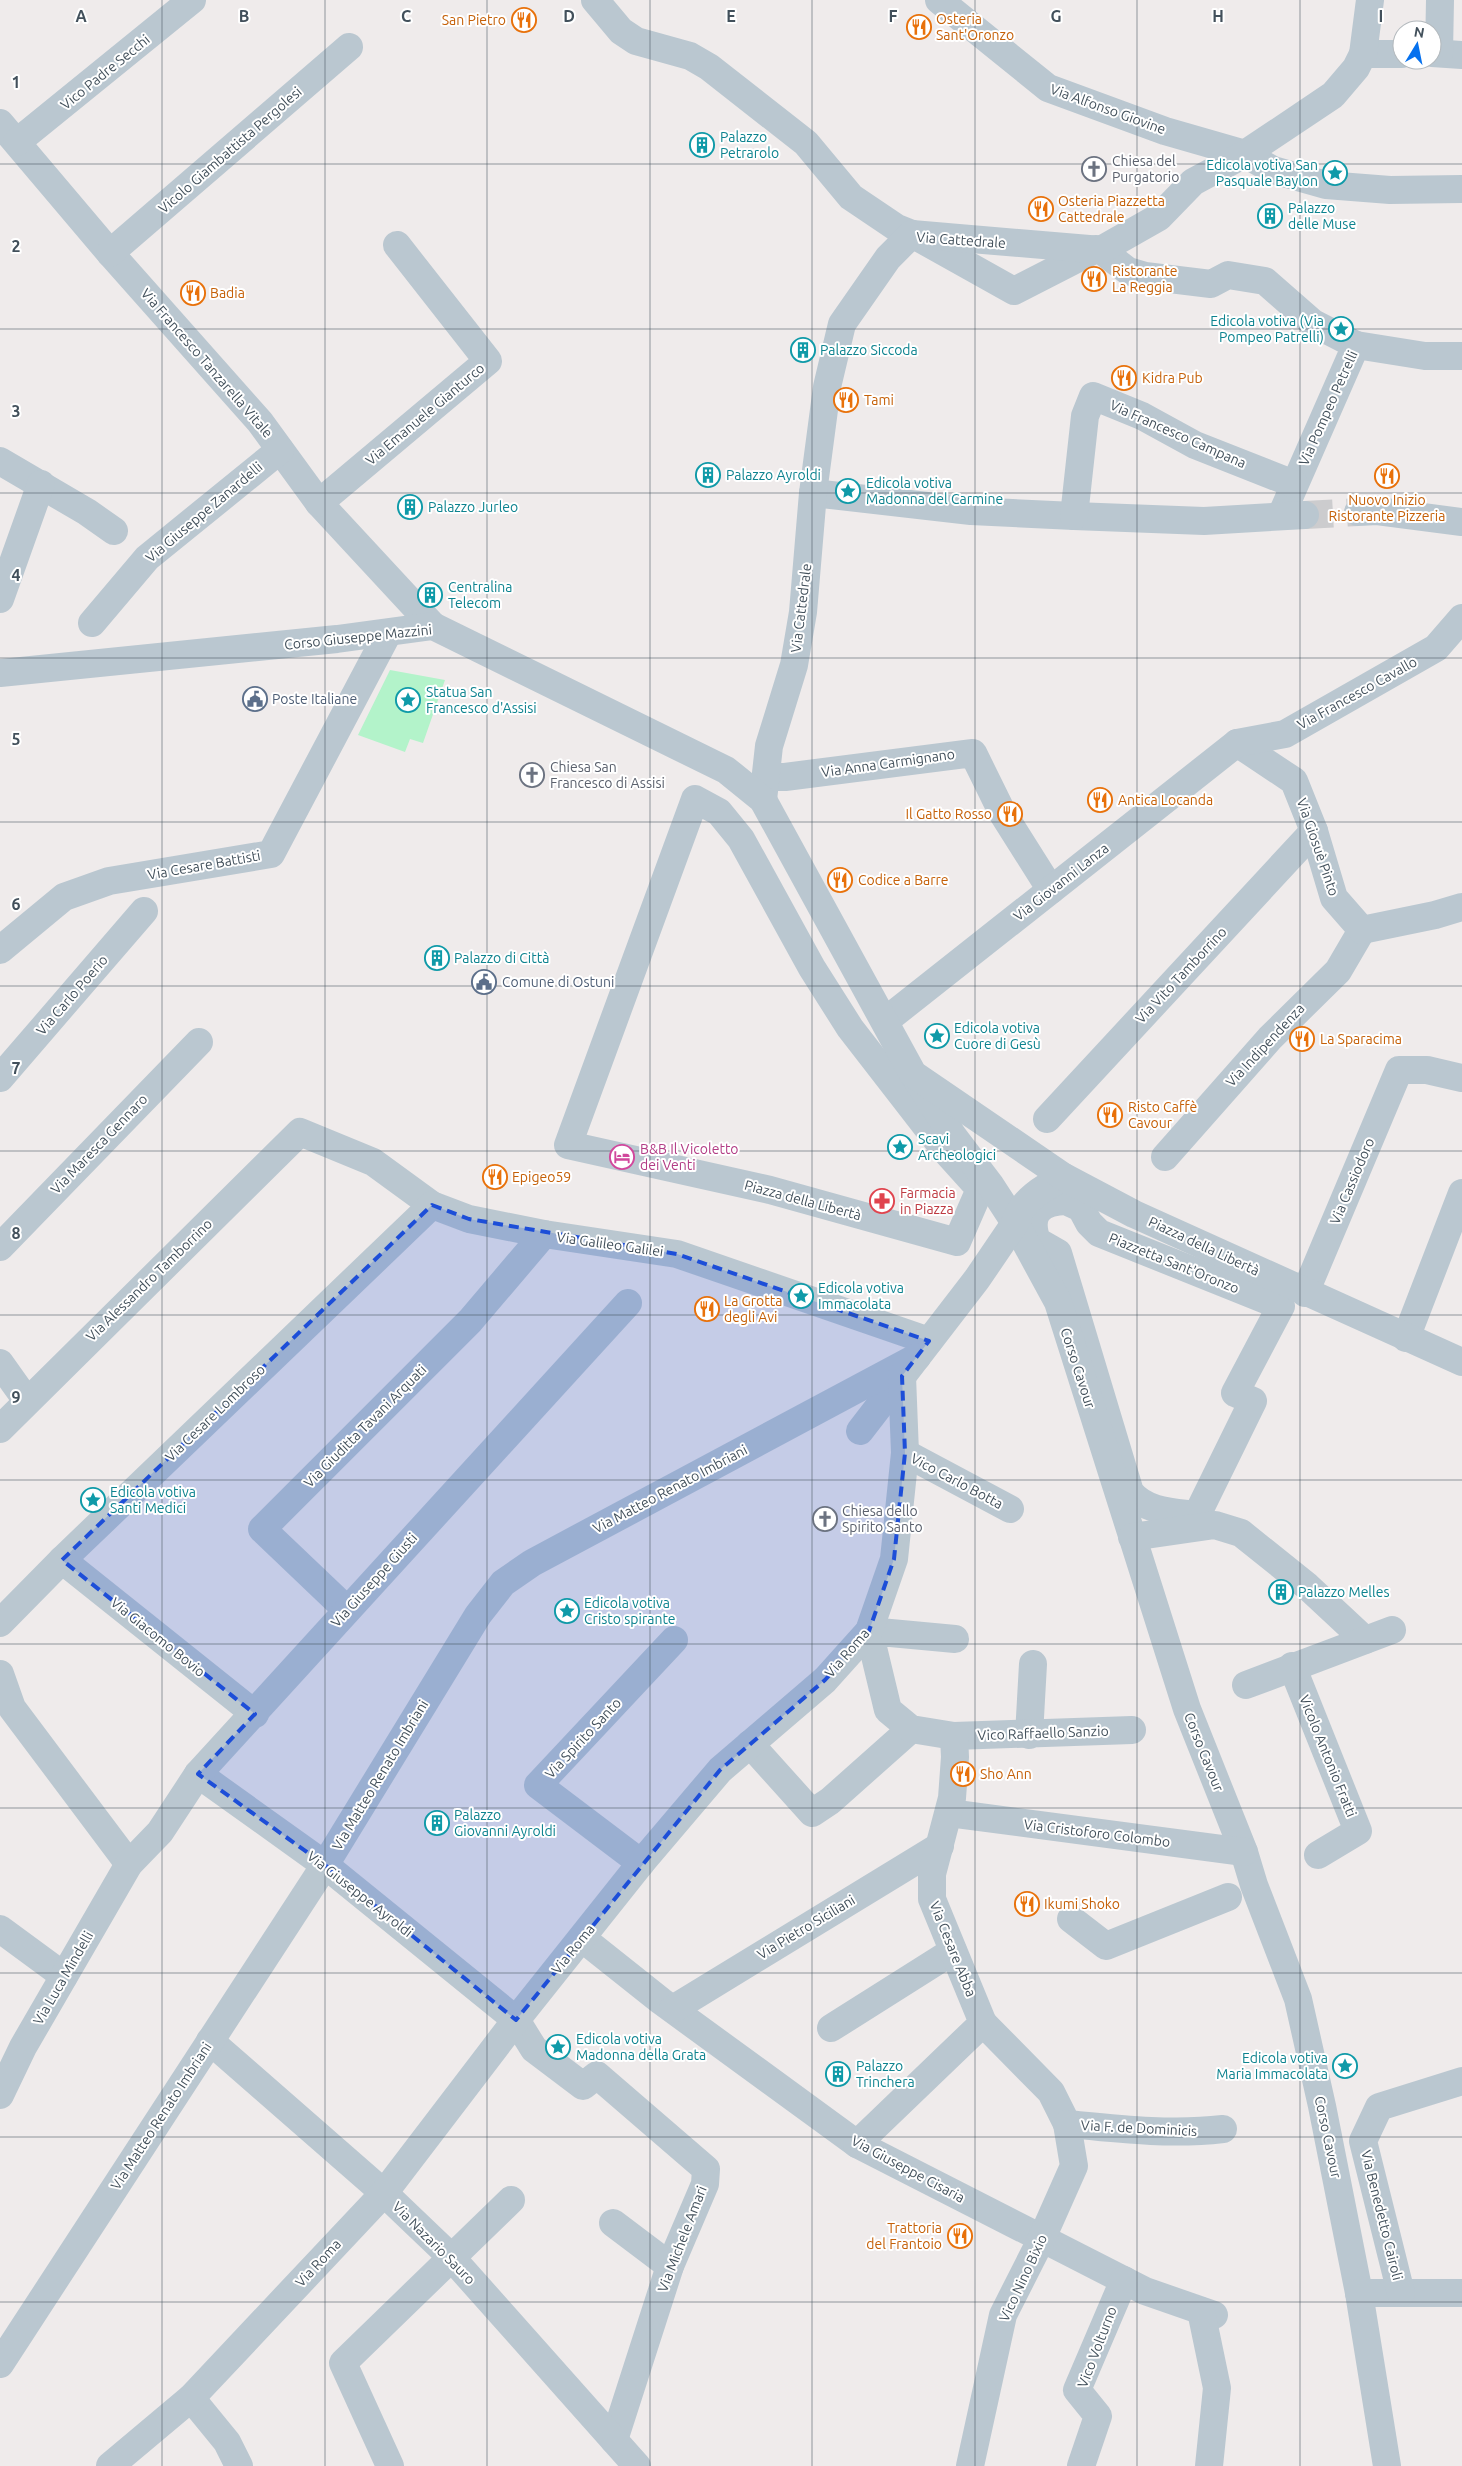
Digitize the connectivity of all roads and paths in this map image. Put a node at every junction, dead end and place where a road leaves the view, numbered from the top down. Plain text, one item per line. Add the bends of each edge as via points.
1 (192, 0) edge
2 (595, 0) edge
3 (939, 0) edge
4 (1370, 0) edge
5 (1440, 0) edge
6 (349, 47) dead end
7 (1363, 54) junction
8 (1392, 54) edge
9 (1444, 54) edge
10 (8, 133) edge
11 (1245, 154) junction
12 (1462, 189) edge
13 (912, 234) junction
14 (397, 245) dead end
15 (1098, 250) junction
16 (110, 253) junction
17 (1356, 345) junction
18 (1462, 356) edge
19 (280, 450) junction
20 (0, 461) edge
21 (41, 484) junction
22 (1294, 484) junction
23 (813, 493) junction
24 (319, 503) junction
25 (1358, 512) tunnel mouth
26 (1074, 516) junction
27 (1462, 522) edge
28 (114, 531) dead end
29 (0, 599) edge
30 (1462, 618) edge
31 (92, 623) dead end
32 (433, 626) junction
33 (388, 633) junction
34 (0, 673) edge
35 (1238, 743) junction
36 (764, 789) junction
37 (1314, 831) junction
38 (741, 839) joint
39 (1051, 890) junction
40 (1462, 907) edge
41 (144, 911) dead end
42 (1362, 930) junction
43 (0, 950) edge
44 (885, 1021) junction
45 (199, 1042) dead end
46 (914, 1074) junction
47 (0, 1078) edge
48 (1462, 1078) edge
49 (1047, 1119) dead end
50 (300, 1132) joint
51 (1165, 1157) dead end
52 (1064, 1177) junction
53 (1462, 1193) edge
54 (432, 1205) junction
55 (1015, 1223) junction
56 (544, 1234) junction
57 (0, 1247) edge
58 (1305, 1293) junction
59 (628, 1303) dead end
60 (1406, 1338) junction
61 (916, 1358) junction
62 (1462, 1362) edge
63 (0, 1363) edge
64 (26, 1401) junction
65 (0, 1429) edge
66 (860, 1431) dead end
67 (905, 1453) junction
68 (1010, 1509) dead end
69 (1197, 1515) joint
70 (1132, 1537) junction
71 (62, 1560) junction
72 (347, 1610) junction
73 (0, 1623) edge
74 (1392, 1630) dead end
75 (869, 1631) junction
76 (955, 1639) dead end
77 (674, 1640) dead end
78 (1365, 1640) junction
79 (1033, 1664) dead end
80 (1292, 1666) junction
81 (0, 1674) edge
82 (1246, 1685) dead end
83 (254, 1714) junction
84 (911, 1729) junction
85 (1132, 1730) dead end
86 (1029, 1735) junction
87 (954, 1736) junction
88 (750, 1744) junction
89 (198, 1774) junction
90 (949, 1814) junction
91 (940, 1846) junction
92 (1244, 1852) junction
93 (1318, 1855) dead end
94 (641, 1863) junction
95 (129, 1864) junction
96 (326, 1865) junction
97 (1228, 1897) dead end
98 (1071, 1920) dead end
99 (0, 1929) edge
100 (583, 1939) junction
101 (953, 1950) junction
102 (64, 1976) junction
103 (673, 2009) junction
104 (516, 2020) junction
105 (983, 2023) junction
106 (831, 2028) dead end
107 (210, 2041) junction
108 (1462, 2081) edge
109 (0, 2095) edge
110 (1067, 2124) junction
111 (1223, 2130) dead end
112 (857, 2144) junction
113 (384, 2193) junction
114 (511, 2200) dead end
115 (613, 2223) dead end
116 (1042, 2238) junction
117 (451, 2257) junction
118 (670, 2266) junction
119 (1124, 2280) junction
120 (1359, 2293) junction
121 (1401, 2293) junction
122 (1462, 2293) edge
123 (0, 2364) edge
124 (191, 2398) junction
125 (614, 2440) junction
126 (110, 2466) edge
127 (239, 2466) edge
128 (390, 2466) edge
129 (637, 2466) edge
130 (970, 2466) edge
131 (1081, 2466) edge
132 (1209, 2466) edge
133 (1388, 2466) edge

1 - 10 street, Vico Padre Secchi
2 - 13 street via 621,31 636,41 690,56 709,67 806,143 851,197 897,228
3 - 11 street, Via Alfonso Giovine via 1048,88 1165,131
4 - 7 street
5 - 9 street
6 - 16 street, Vicolo Giambattista Pergolesi
7 - 8 street
7 - 11 street via 1356,68 1333,95
10 - 16 street, Via Francesco Tanzarella Vitale
11 - 12 street, Via Alfonso Giovine via 1273,170 1326,185 1390,190
11 - 15 street via 1192,182 1159,218
13 - 15 street, Via Cattedrale
13 - 15 street via 1014,291
13 - 23 street, Via Cattedrale via 888,258 842,324 827,387
14 - 24 street, Via Emanuele Gianturco via 488,361
15 - 17 street, Via Pompeo Petrelli via 1128,271 1145,276 1211,284 1228,275 1265,281 1313,323
16 - 19 street, Via Francesco Tanzarella Vitale via 260,422
17 - 18 street via 1425,356
17 - 22 street, Via Pompeo Petrelli
19 - 24 street, Via Francesco Tanzarella Vitale
19 - 31 street, Via Giuseppe Zanardelli via 147,558
20 - 21 street
21 - 28 street
21 - 29 street
22 - 26 street, Via Pompeo Petrelli via 1293,516 1204,521
22 - 26 street, Via Francesco Campana via 1195,445 1142,416 1093,396 1085,416
23 - 26 street via 971,511
23 - 36 street, Via Cattedrale via 803,612 794,665 769,746
24 - 32 street, Via Francesco Tanzarella Vitale
25 - 27 street via 1376,511
30 - 35 street, Via Francesco Cavallo via 1436,648 1285,734
32 - 33 street, Corso Giuseppe Mazzini
32 - 36 street, Corso Giuseppe Mazzini
33 - 34 street, Corso Giuseppe Mazzini
33 - 43 street, Via Cesare Battisti via 271,854 108,881 64,897
35 - 37 street, Via Giosuè Pinto via 1294,781
35 - 39 street, Via Giovanni Lanza
36 - 39 street, Via Anna Carmignano via 785,777 973,753 1003,814
36 - 44 street, Piazza della Libertà
37 - 42 street, Via Giosuè Pinto via 1334,898
37 - 49 street, Via Vito Tamborrino
38 - 38 street, Piazza della Libertà via 719,812 695,799 568,1145 770,1190 957,1242 980,1189 943,1148 850,1028 812,968
39 - 44 street, Via Giovanni Lanza
40 - 42 street
41 - 47 street, Via Carlo Poerio
42 - 51 street, Via Indipendenza via 1338,971 1275,1032
44 - 46 street, Piazza della Libertà
45 - 57 street, Via Maresca Gennaro
46 - 52 street, Piazza della Libertà
46 - 55 street, Corso Cavour via 953,1136
48 - 58 street, Via Cassiodoro via 1427,1070 1399,1070
50 - 54 street, Via Galileo Galilei via 373,1162
50 - 64 street, Via Alessandro Tamborrino
52 - 55 street via 1036,1192 1016,1217
52 - 58 street, Piazza della Libertà via 1134,1214
53 - 60 street
54 - 56 street, Via Galileo Galilei via 469,1219
54 - 71 street, Via Cesare Lombroso
55 - 61 street
55 - 70 street, Corso Cavour via 1058,1302
56 - 61 street, Via Galileo Galilei via 678,1254
56 - 72 street, Via Giuditta Tavani Arquati via 470,1321 262,1529
58 - 60 street, Piazza della Libertà
59 - 72 street, Via Giuseppe Giusti
60 - 62 street, Piazza della Libertà
61 - 66 street
61 - 67 street, Via Roma
61 - 96 street, Via Matteo Renato Imbriani via 532,1563 503,1583 478,1615
63 - 64 street
64 - 65 street, Via Alessandro Tamborrino
67 - 68 street, Vico Carlo Botta
67 - 75 street, Via Roma via 894,1559
69 - 69 street, Piazzetta Sant'Oronzo via 1138,1503 1130,1492 1058,1253 1037,1241 1033,1216 1041,1208 1054,1202 1066,1202 1081,1208 1099,1233 1281,1306 1235,1393 1253,1401
70 - 78 street via 1215,1525 1241,1533 1307,1586
70 - 92 street, Corso Cavour via 1187,1708
71 - 73 street, Via Cesare Lombroso
71 - 83 street, Via Giacomo Bovio
72 - 83 street, Via Giuseppe Giusti
74 - 78 street
75 - 76 street
75 - 84 street via 888,1710
75 - 88 street, Via Roma via 824,1680
77 - 94 street, Via Spirito Santo via 538,1786
78 - 80 street
79 - 86 street
80 - 82 street
80 - 93 street, Vicolo Antonio Fratti via 1358,1831
81 - 95 street via 12,1708
83 - 89 street, Via Giuseppe Giusti
84 - 87 street
84 - 88 street via 812,1813
85 - 86 street, Vico Raffaello Sanzio
86 - 87 street, Vico Raffaello Sanzio
87 - 90 street, Via Cesare Abba
88 - 94 street, Via Roma via 720,1770
89 - 95 street, Via Giuseppe Giusti via 160,1832
89 - 96 street, Via Giuseppe Ayroldi
90 - 91 street, Via Cesare Abba
90 - 92 street, Via Cristoforo Colombo
91 - 101 street, Via Cesare Abba via 932,1874 932,1899
91 - 103 street, Via Pietro Siciliani
92 - 120 street, Corso Cavour via 1298,1999
94 - 100 street, Via Roma
95 - 102 street, Via Luca Mindelli
96 - 104 street, Via Giuseppe Ayroldi
96 - 107 street, Via Matteo Renato Imbriani
97 - 98 street via 1106,1946
99 - 102 street
100 - 103 street, Via Giuseppe Cisaria
100 - 104 street, Via Roma
101 - 105 street, Via Cesare Abba
101 - 106 street
102 - 109 street, Via Luca Mindelli
103 - 112 street, Via Giuseppe Cisaria
104 - 113 street, Via Roma
104 - 118 street, Via Michele Amari via 534,2049 583,2086 597,2075 706,2169 705,2184
105 - 110 street, Via F. de Dominicis via 1051,2092
105 - 112 street
107 - 113 street, Via Nazario Sauro
107 - 123 street, Via Matteo Renato Imbriani
108 - 121 street, Via Benedetto Cairoli via 1379,2107 1363,2141
110 - 111 street, Via F. de Dominicis via 1150,2131
110 - 116 street, Vico Nino Bixio via 1074,2166
112 - 116 street, Via Giuseppe Cisaria
113 - 117 street, Via Nazario Sauro
113 - 124 street, Via Roma
114 - 117 street
115 - 118 street
116 - 119 street, Via Giuseppe Cisaria
116 - 130 street, Vico Nino Bixio via 1003,2314
117 - 125 street, Via Nazario Sauro
117 - 128 street via 343,2363
118 - 125 street, Via Michele Amari
119 - 131 street, Vico Volturno via 1077,2390 1098,2416
119 - 132 street, Via Giuseppe Cisaria via 1145,2291 1208,2313 1217,2388
120 - 121 street
120 - 133 street, Corso Cavour
121 - 122 street
124 - 126 street, Via Roma
124 - 127 street via 227,2442
125 - 129 street, Via Nazario Sauro

